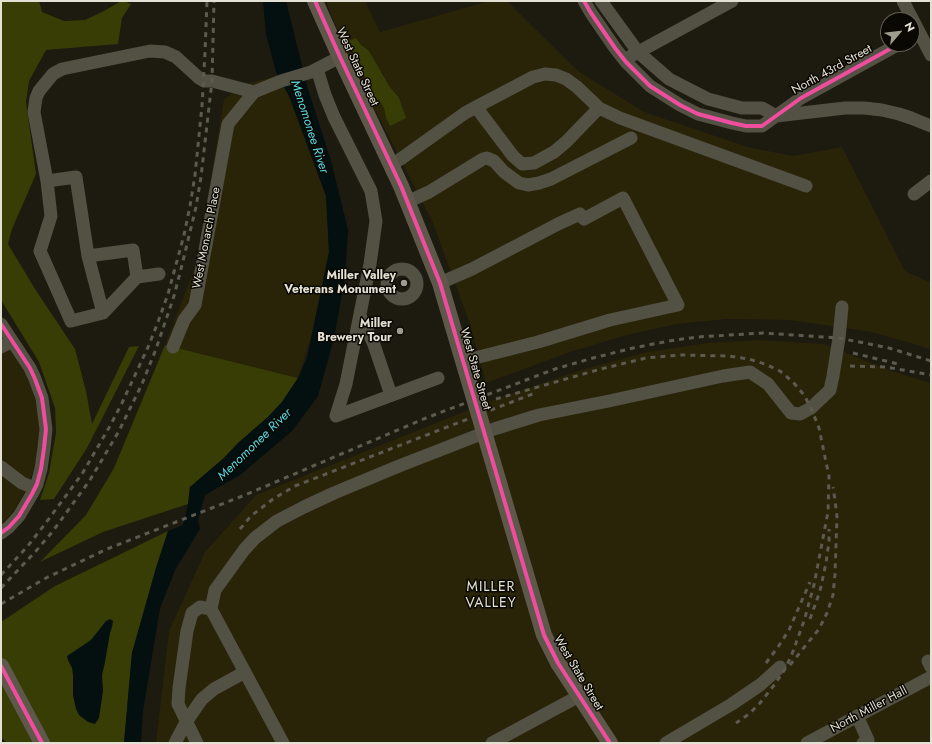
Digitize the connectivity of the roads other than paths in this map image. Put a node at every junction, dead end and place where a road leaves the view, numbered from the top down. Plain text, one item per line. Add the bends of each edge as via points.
1 (316, 1) edge
2 (584, 1) edge
3 (601, 1) edge
4 (732, 1) edge
5 (903, 1) edge
6 (921, 32) edge
7 (638, 52) junction
8 (884, 52) edge
9 (931, 55) edge
10 (340, 57) junction
11 (625, 60) junction
12 (314, 70) junction
13 (254, 92) junction
14 (476, 107) junction
15 (598, 108) junction
16 (776, 116) junction
17 (931, 126) edge
18 (631, 138) dead end
19 (391, 164) junction
20 (46, 181) junction
21 (931, 181) edge
22 (806, 186) dead end
23 (914, 194) dead end
24 (407, 202) junction
25 (88, 256) junction
26 (370, 264) junction
27 (434, 268) junction
28 (394, 271) junction
29 (159, 274) dead end
30 (137, 277) junction
31 (416, 278) junction
32 (440, 283) junction
33 (842, 307) dead end
34 (103, 313) junction
35 (360, 316) junction
36 (1, 324) edge
37 (7, 344) edge
38 (173, 347) dead end
39 (463, 361) junction
40 (438, 378) dead end
41 (391, 395) junction
42 (484, 433) junction
43 (1, 467) edge
44 (35, 488) junction
45 (1, 533) edge
46 (211, 609) junction
47 (1, 666) edge
48 (780, 667) dead end
49 (245, 672) junction
50 (931, 677) edge
51 (579, 696) junction
52 (857, 716) junction
53 (186, 722) junction
54 (867, 742) edge
55 (42, 743) edge
56 (175, 743) edge
57 (197, 743) edge
58 (283, 743) edge
59 (492, 743) edge
60 (610, 743) edge
61 (666, 743) edge
62 (807, 743) edge

1 - 10 main road, West State Street
2 - 11 street, North 43rd Street
3 - 7 street
4 - 7 street
5 - 6 street
6 - 9 street
7 - 11 street
7 - 16 street via 669,78 708,99 742,108 762,108
8 - 16 street, North 43rd Street via 801,98
10 - 12 street
10 - 19 main road, West State Street
11 - 16 street, North 43rd Street via 650,86 680,106 698,114 746,126 762,126
12 - 13 street
12 - 26 street via 371,191 376,221
13 - 20 street via 204,81 176,57 165,52 150,51 62,69 53,74 36,98 34,112
13 - 38 street, West Monarch Place via 228,124 195,305 184,320
14 - 15 street via 534,77 545,74 566,79
14 - 15 street via 522,164 534,163 554,152
14 - 19 street
15 - 22 street
16 - 17 street via 864,108 899,114
18 - 24 street via 551,179 528,185 519,183 494,161 483,159 429,192
19 - 24 main road, West State Street
20 - 25 street via 76,177
20 - 34 street via 51,216 40,251 70,322
21 - 23 street
24 - 27 main road, West State Street
25 - 30 street via 133,250
25 - 34 street
26 - 28 street
26 - 35 street
27 - 31 street
27 - 32 main road, West State Street
28 - 31 street via 411,271
28 - 31 street via 390,275 388,285 391,294 396,297 406,298 414,293 417,288
29 - 30 street
30 - 34 street
32 - 39 main road, West State Street
32 - 39 street via 580,214 584,219 623,198 678,305 610,320
33 - 42 street via 830,390 811,408 800,414 791,413 768,384 750,372 537,416
35 - 41 street via 373,342
35 - 41 street via 346,384 336,416
36 - 37 street
37 - 44 street via 30,368 42,398 46,429 41,468
39 - 42 main road, West State Street
40 - 41 street
42 - 46 street via 334,493 277,521 244,550 215,590
42 - 51 main road, West State Street via 544,635
43 - 44 street via 22,483
44 - 45 street via 19,516
46 - 49 street
46 - 53 street via 200,606 192,613 187,631 178,704
47 - 55 main road
48 - 61 street via 760,685 732,704
49 - 53 street via 214,689 202,699
49 - 58 street
50 - 52 street, North Miller Hall
51 - 59 street
51 - 60 main road, West State Street
52 - 54 street
52 - 62 street, North Miller Hall
53 - 56 street
53 - 57 street

